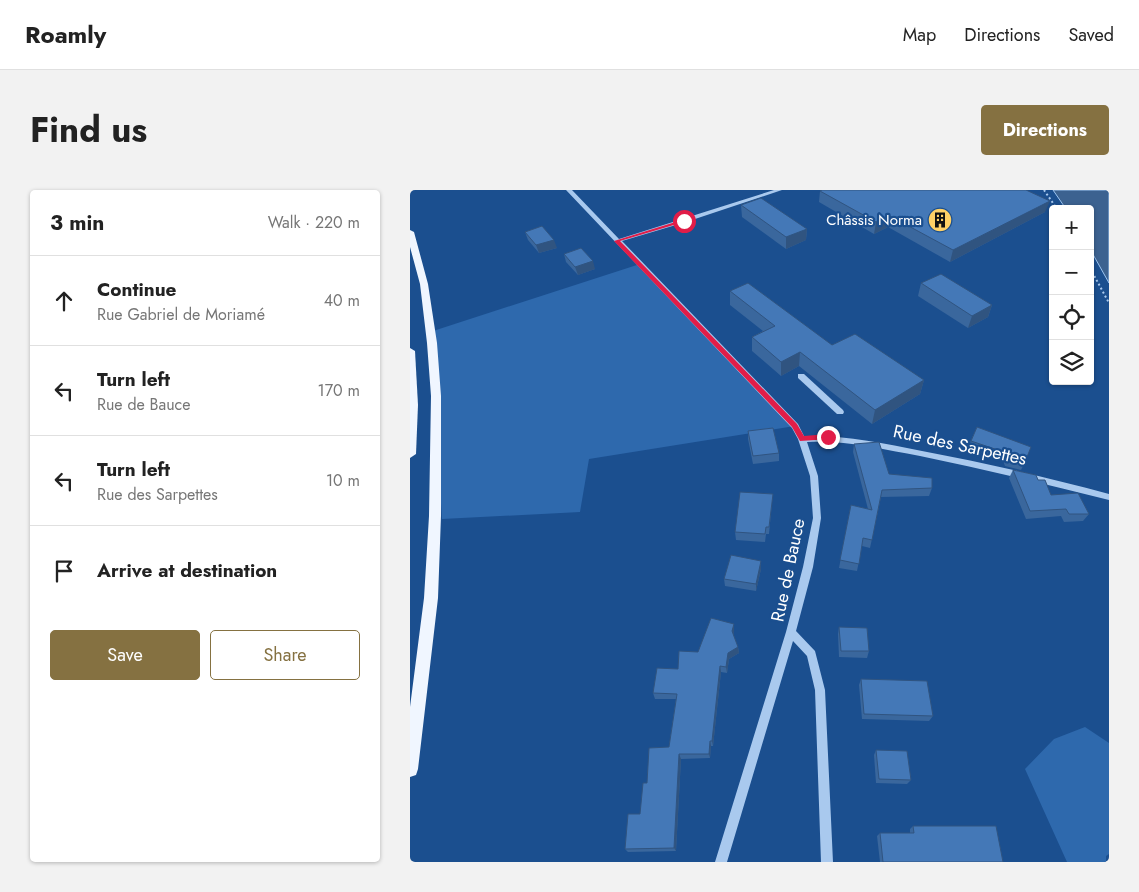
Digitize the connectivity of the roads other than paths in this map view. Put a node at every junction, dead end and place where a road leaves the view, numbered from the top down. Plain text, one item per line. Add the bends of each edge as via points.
1 (569, 190) edge
2 (779, 190) edge
3 (410, 232) edge
4 (617, 241) junction
5 (410, 351) edge
6 (801, 376) dead end
7 (840, 412) dead end
8 (802, 439) junction
9 (410, 454) edge
10 (1109, 497) edge
11 (791, 632) junction
12 (410, 769) edge
13 (721, 862) edge
14 (827, 862) edge

1 - 4 street, Rue de Bauce
2 - 4 street
3 - 12 main road via 424,284 436,406 431,598
4 - 8 street, Rue de Bauce via 795,426
5 - 9 main road via 413,405
6 - 7 street
8 - 10 street, Rue des Sarpettes via 828,437 864,442 986,466
8 - 11 street, Rue de Bauce via 814,476 817,518
11 - 13 street, Rue de Bauce
11 - 14 street via 811,654 820,690

